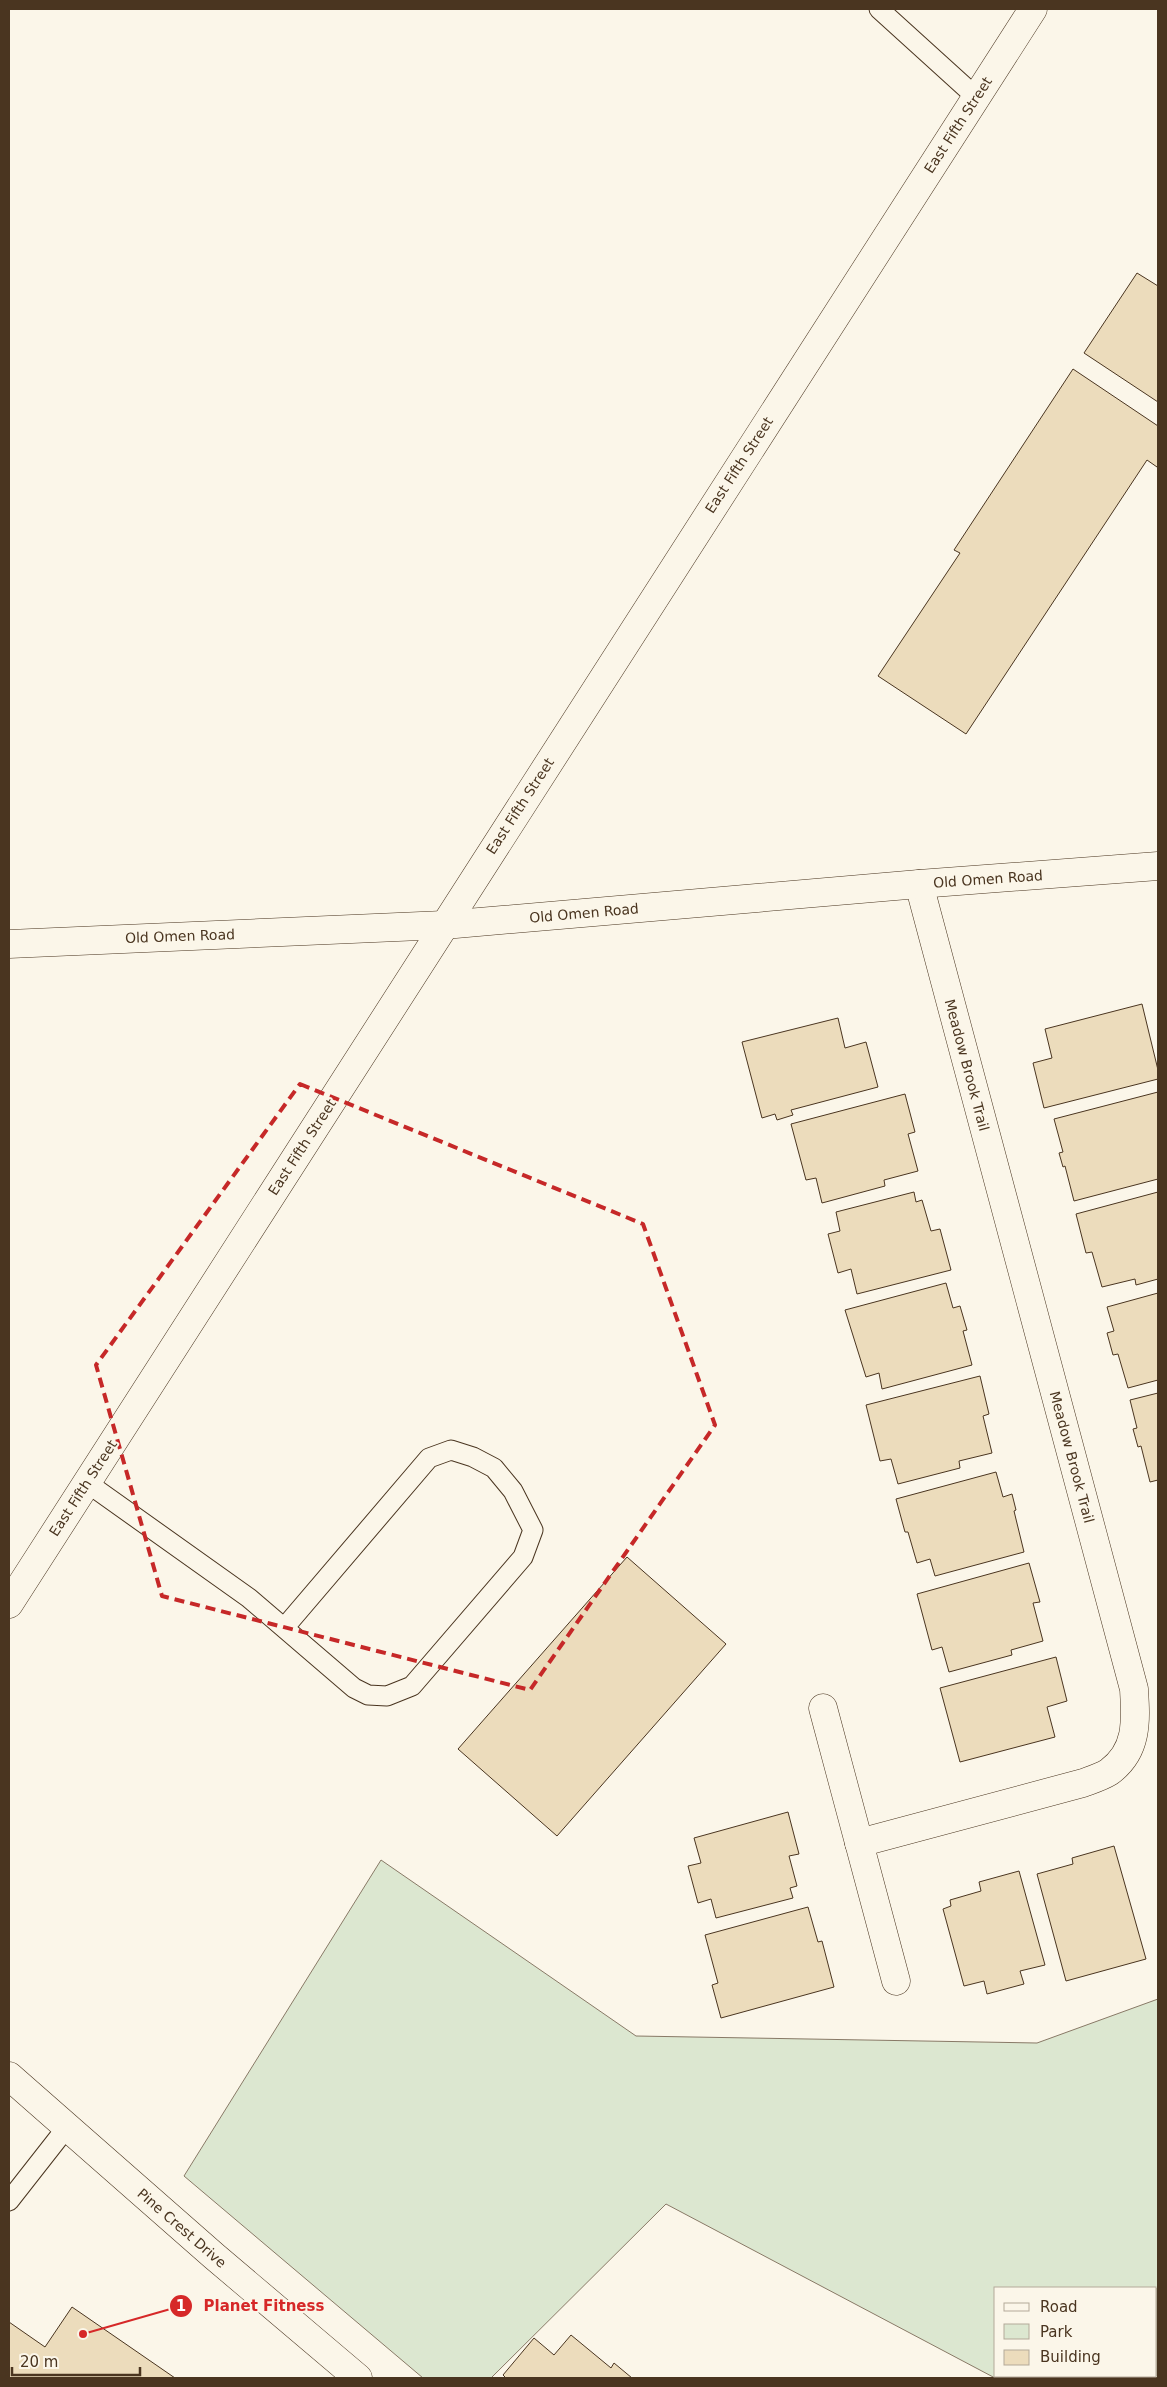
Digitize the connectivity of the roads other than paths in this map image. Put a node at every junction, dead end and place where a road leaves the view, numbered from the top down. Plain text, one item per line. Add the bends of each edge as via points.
1 (879, 9) edge
2 (1033, 9) edge
3 (976, 97) junction
4 (1158, 866) edge
5 (919, 884) junction
6 (444, 925) junction
7 (9, 944) edge
8 (86, 1482) junction
9 (9, 1604) edge
10 (284, 1628) junction
11 (823, 1708) dead end
12 (859, 1842) junction
13 (896, 1980) dead end
14 (9, 2076) edge
15 (67, 2127) junction
16 (9, 2201) edge
17 (358, 2378) edge

1 - 3 lane
2 - 3 street, East Fifth Street
3 - 6 street, East Fifth Street
4 - 5 street, Old Omen Road
5 - 6 street, Old Omen Road
5 - 12 street, Meadow Brook Trail via 1134,1689 1136,1721 1128,1752 1108,1772 1083,1784
6 - 7 street, Old Omen Road
6 - 8 street, East Fifth Street
8 - 9 street, East Fifth Street
8 - 10 lane via 249,1598
10 - 10 lane via 354,1688 368,1694 387,1696 404,1690 412,1686 523,1557 533,1530 513,1491 494,1468 451,1450 429,1458
11 - 12 street
12 - 13 street
14 - 15 street, Pine Crest Drive
15 - 16 lane
15 - 17 street, Pine Crest Drive

